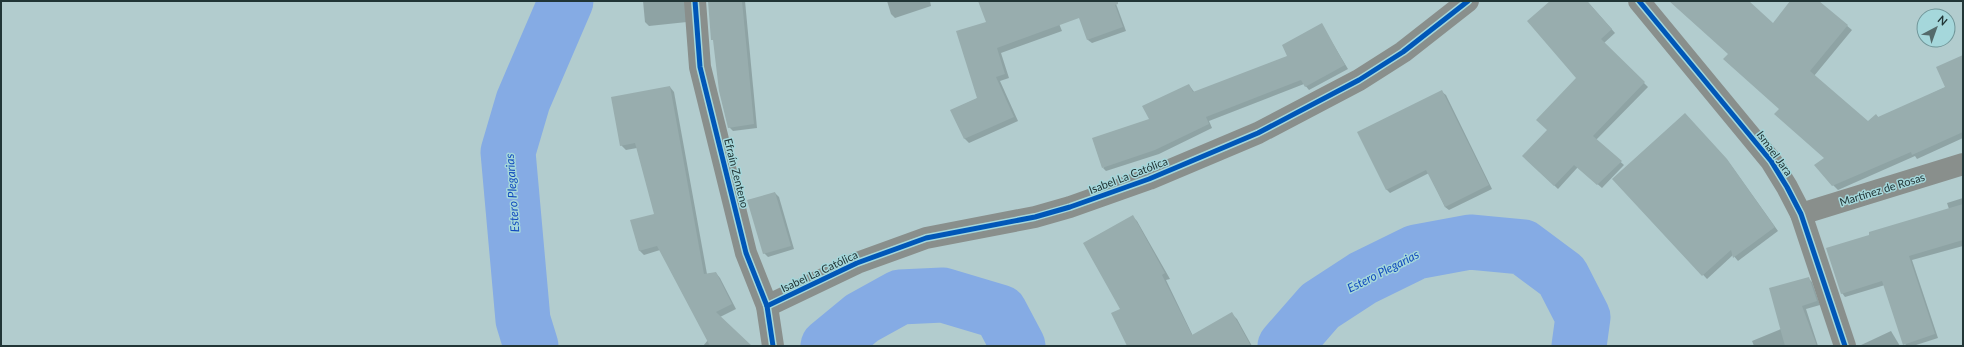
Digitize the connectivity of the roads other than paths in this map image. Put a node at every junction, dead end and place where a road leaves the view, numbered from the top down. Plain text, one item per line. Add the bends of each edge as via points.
1 (695, 1) edge
2 (1468, 1) edge
3 (1639, 1) edge
4 (1963, 164) edge
5 (1801, 214) junction
6 (767, 306) junction
7 (773, 346) edge
8 (1845, 346) edge

1 - 6 street, Efraín Zenteno via 700,67 746,253
2 - 6 street, Isabel La Católica via 1403,52 1359,80 1258,133 1149,179 1070,208 926,238 857,263
3 - 5 street, Ismael Jara via 1771,161
4 - 5 street, Martínez de Rosas
5 - 8 street, Ismael Jara
6 - 7 street, Efraín Zenteno

